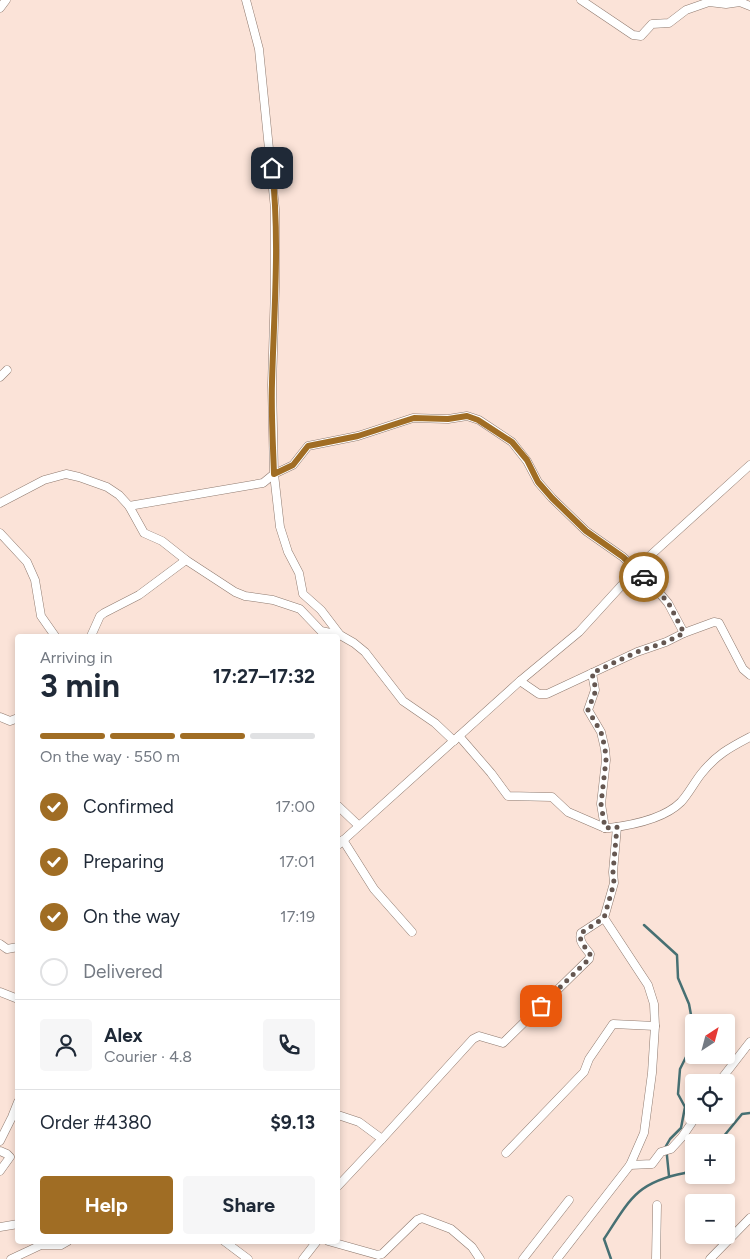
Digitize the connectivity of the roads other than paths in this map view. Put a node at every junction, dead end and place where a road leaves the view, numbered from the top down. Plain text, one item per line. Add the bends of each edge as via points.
1 (6, 0) edge
2 (246, 0) edge
3 (581, 0) edge
4 (748, 0) edge
5 (750, 5) edge
6 (0, 8) edge
7 (7, 370) dead end
8 (0, 377) edge
9 (750, 465) edge
10 (274, 474) junction
11 (0, 503) edge
12 (129, 506) junction
13 (0, 533) edge
14 (186, 560) junction
15 (636, 569) junction
16 (684, 633) junction
17 (54, 634) edge
18 (92, 634) edge
19 (332, 634) edge
20 (339, 634) edge
21 (340, 636) edge
22 (592, 673) junction
23 (750, 675) edge
24 (520, 681) junction
25 (0, 717) edge
26 (15, 719) edge
27 (750, 737) edge
28 (457, 738) junction
29 (340, 808) edge
30 (358, 826) junction
31 (617, 827) junction
32 (605, 828) junction
33 (340, 843) edge
34 (604, 918) junction
35 (412, 932) dead end
36 (0, 944) edge
37 (15, 948) edge
38 (0, 992) edge
39 (15, 998) edge
40 (655, 1026) junction
41 (750, 1042) edge
42 (725, 1074) edge
43 (15, 1110) edge
44 (340, 1116) edge
45 (691, 1124) edge
46 (382, 1140) junction
47 (0, 1141) edge
48 (0, 1151) edge
49 (506, 1153) dead end
50 (630, 1166) junction
51 (0, 1171) edge
52 (340, 1184) edge
53 (569, 1200) dead end
54 (656, 1205) dead end
55 (750, 1218) edge
56 (15, 1224) edge
57 (0, 1227) edge
58 (62, 1244) edge
59 (228, 1244) edge
60 (315, 1244) edge
61 (340, 1244) edge
62 (11, 1259) edge
63 (248, 1259) edge
64 (303, 1259) edge
65 (480, 1259) edge
66 (523, 1259) edge
67 (557, 1259) edge
68 (656, 1259) edge
69 (710, 1259) edge

1 - 6 street
2 - 10 street via 259,49 275,209
3 - 5 street via 638,36 642,36 652,24 669,23 686,10 706,2
4 - 5 street
7 - 8 street
9 - 15 street
10 - 12 street via 263,483
10 - 15 street via 293,465 308,446 358,436 414,418 467,416 512,442 552,498 586,531
10 - 20 street via 280,527 299,573 303,594 321,610
11 - 12 street via 44,480 66,474 107,487
12 - 14 street via 144,533 162,541
13 - 17 street via 27,562 35,580 41,616
14 - 18 street via 139,595 100,616
14 - 19 street via 240,595 273,600 300,609 321,631
15 - 16 street via 668,602
15 - 24 street via 579,632
16 - 22 street
16 - 23 street via 719,623 743,669
21 - 28 street via 365,652 403,702
22 - 24 street via 542,695
22 - 32 street via 596,690 588,710 601,732 605,748 601,804
24 - 28 street
25 - 26 street via 10,721
27 - 31 street via 724,750 700,775 681,802 639,822
28 - 30 street
28 - 32 street via 508,796 552,797 568,812
29 - 30 street
30 - 33 street
31 - 32 street
31 - 34 street via 614,883
33 - 35 street via 387,906
34 - 40 street via 648,985 654,1004
34 - 46 street via 581,933 580,940 590,956 567,982 503,1043 476,1036
36 - 37 street via 7,949
38 - 39 street
40 - 49 street via 613,1024 584,1072
40 - 50 street via 644,1133
41 - 42 street
43 - 47 street
44 - 46 street via 359,1122
45 - 50 street via 682,1137 650,1165
46 - 52 street
48 - 51 street via 10,1157
50 - 67 street
53 - 66 street
54 - 68 street
55 - 69 street
56 - 57 street
58 - 62 street via 41,1245
59 - 63 street
60 - 64 street
61 - 65 street via 382,1254 422,1218 451,1229 472,1247

